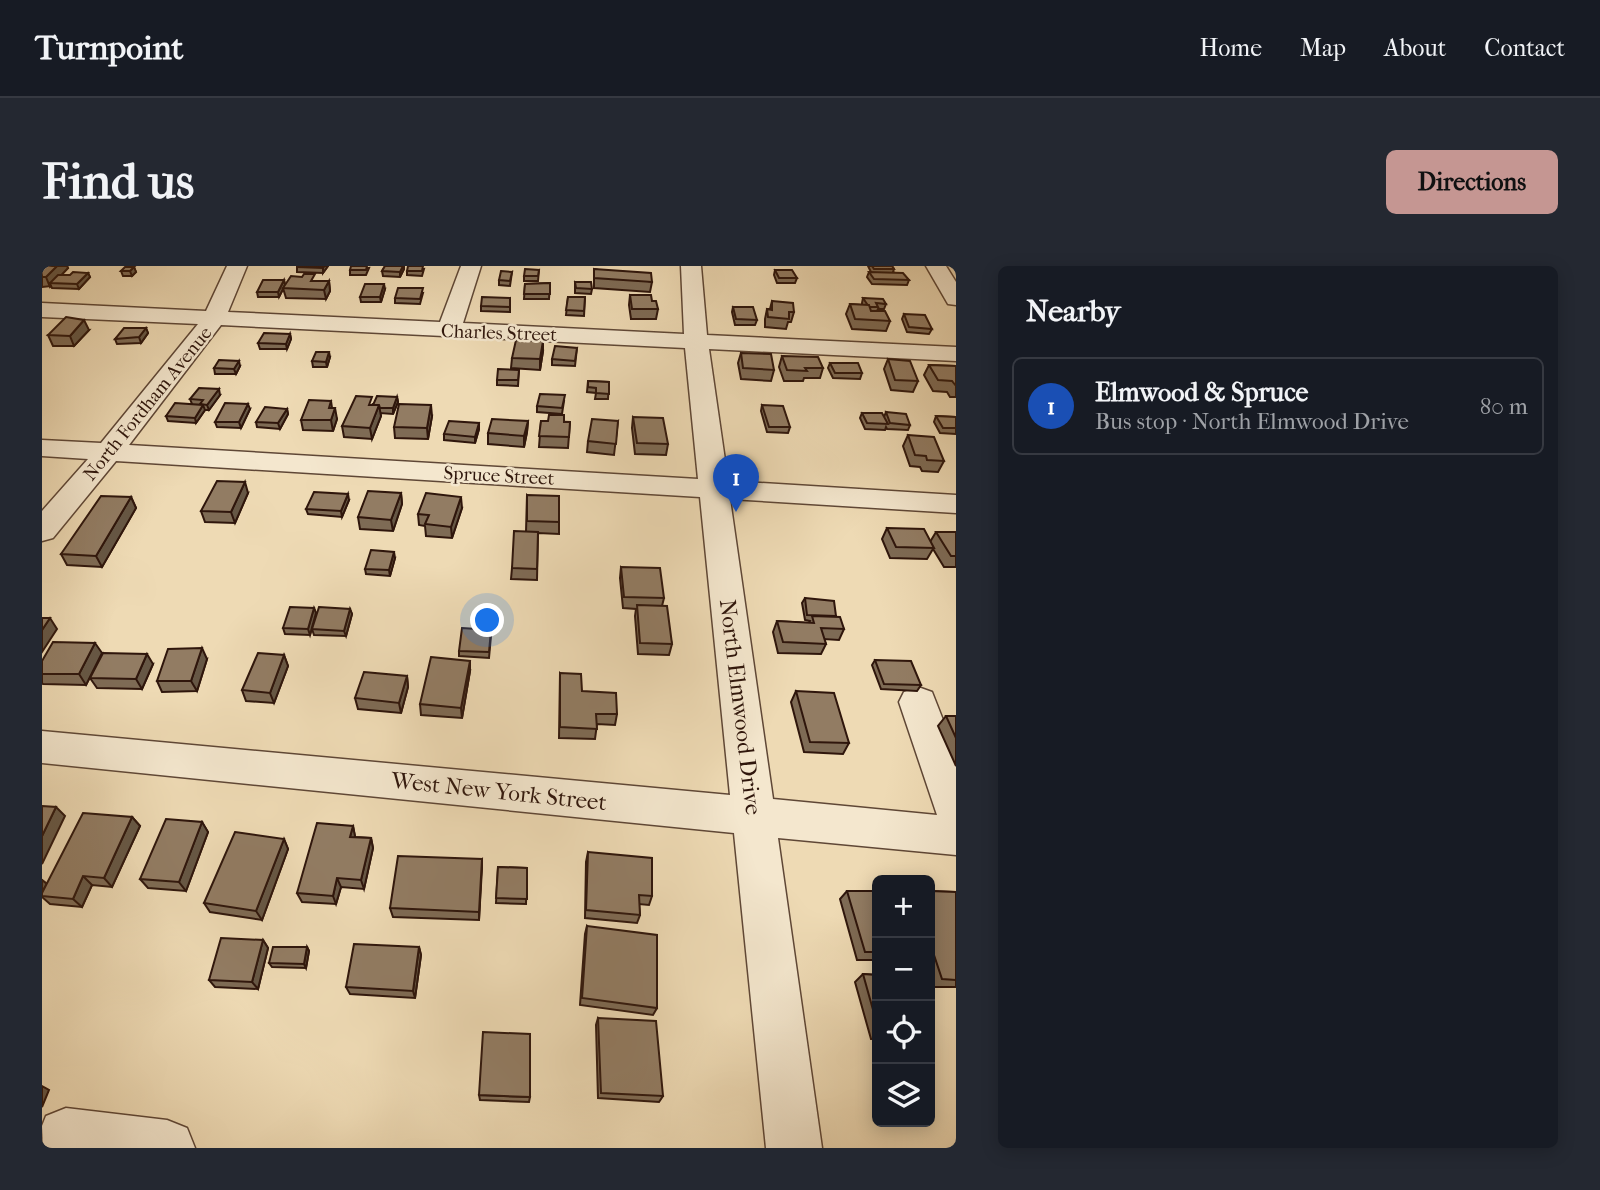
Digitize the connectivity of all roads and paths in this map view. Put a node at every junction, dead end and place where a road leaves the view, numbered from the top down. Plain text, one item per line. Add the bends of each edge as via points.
1 (237, 266) edge
2 (471, 266) edge
3 (691, 266) edge
4 (936, 266) edge
5 (956, 299) edge
6 (42, 310) edge
7 (214, 318) junction
8 (449, 330) junction
9 (696, 341) junction
10 (956, 354) edge
11 (42, 448) edge
12 (109, 452) junction
13 (713, 488) junction
14 (956, 504) edge
15 (42, 531) edge
16 (918, 702) dead end
17 (42, 747) edge
18 (956, 810) edge
19 (754, 816) junction
20 (956, 836) edge
21 (66, 1136) dead end
22 (167, 1148) edge
23 (794, 1148) edge

1 - 7 street, North Fordham Avenue
2 - 8 street
3 - 9 street, North Elmwood Drive
4 - 5 street
6 - 7 street, Charles Street
7 - 8 street, Charles Street
7 - 12 street, North Fordham Avenue
8 - 9 street, Charles Street
9 - 10 street, Charles Street
9 - 13 street, North Elmwood Drive
11 - 12 street, Spruce Street
12 - 13 street, Spruce Street
12 - 15 street, North Fordham Avenue
13 - 14 street, Spruce Street
13 - 19 street, North Elmwood Drive
16 - 18 street
17 - 19 street, West New York Street
19 - 20 street, West New York Street
19 - 23 street, North Elmwood Drive
21 - 22 street

